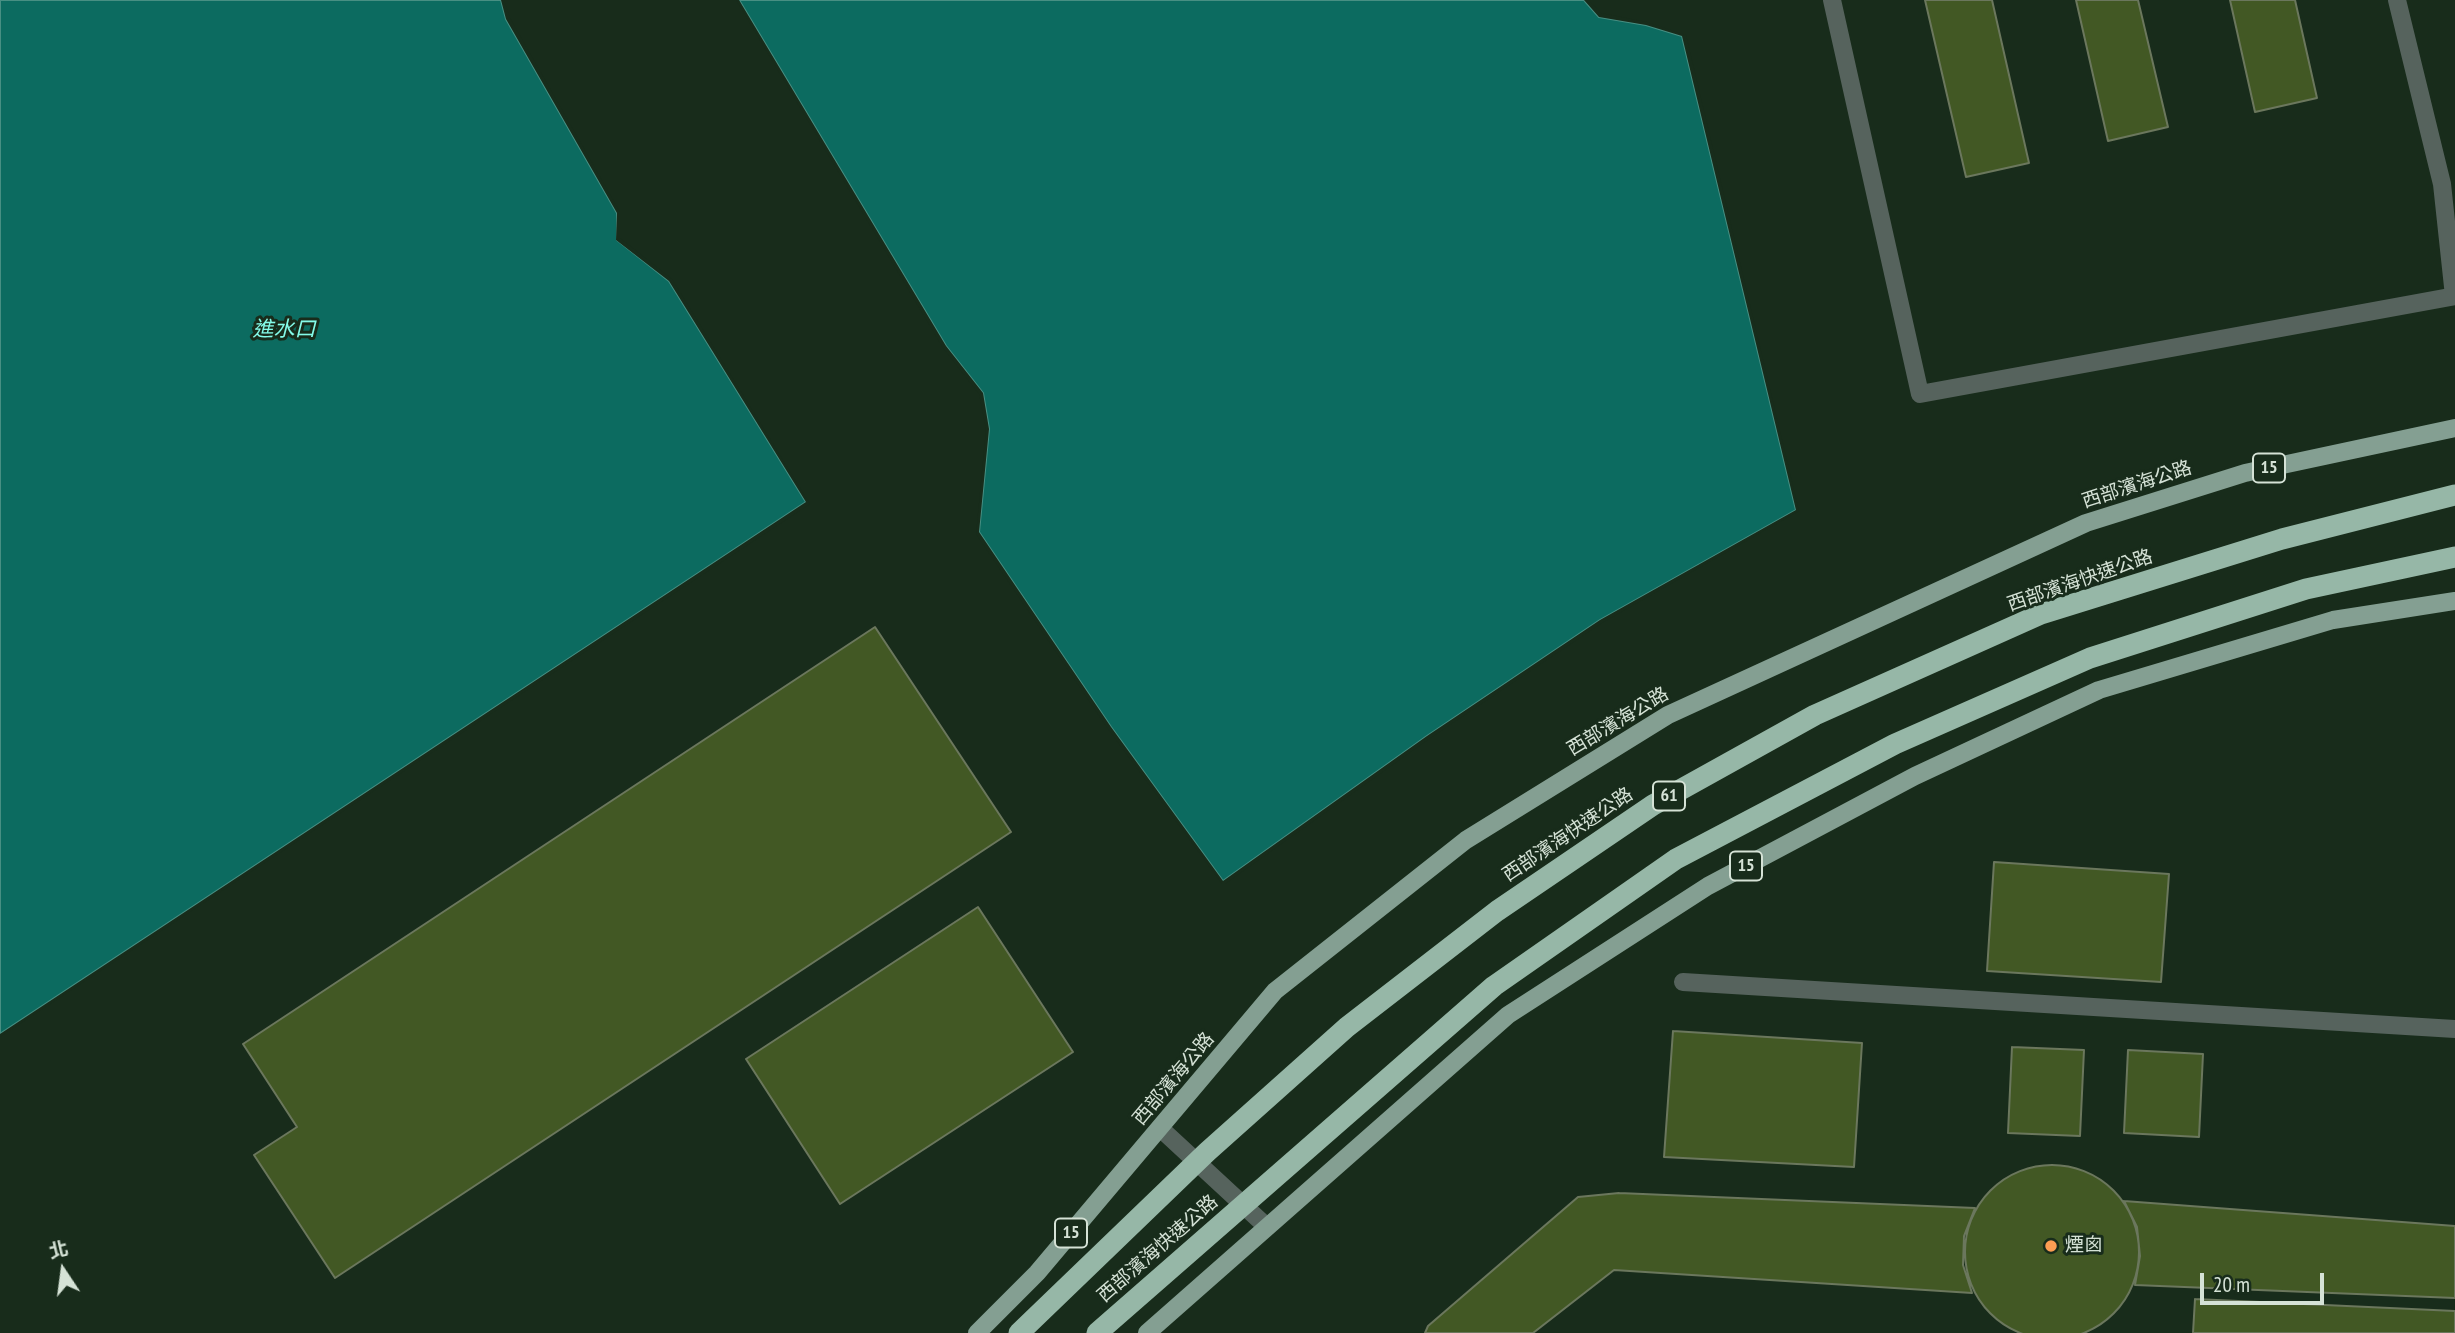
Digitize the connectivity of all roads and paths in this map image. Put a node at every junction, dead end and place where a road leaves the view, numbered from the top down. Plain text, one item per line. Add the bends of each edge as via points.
1 (1832, 0) edge
2 (2397, 0) edge
3 (2454, 296) edge
4 (2455, 428) edge
5 (2455, 495) edge
6 (2455, 557) edge
7 (2455, 601) edge
8 (1683, 982) dead end
9 (2455, 1029) edge
10 (1160, 1128) junction
11 (1267, 1227) junction
12 (977, 1333) edge
13 (1018, 1333) edge
14 (1097, 1333) edge
15 (1147, 1333) edge

1 - 3 street via 1920,394
2 - 3 street via 2442,184
4 - 10 main road, 西部濱海公路 / 15 via 2245,473 2086,523 1668,715 1466,840 1275,991
5 - 13 highway, 西部濱海快速公路 / 61, bridge via 2282,539 2041,614 1815,715 1653,805 1497,911 1346,1027
6 - 14 highway, 西部濱海快速公路, bridge via 2306,589 2090,658 1895,744 1676,859 1494,986
7 - 11 main road, 15 via 2333,620 2099,690 1915,776 1708,886 1508,1015
8 - 9 street
10 - 11 street
10 - 12 main road, 西部濱海公路 / 15 via 1037,1273
11 - 15 main road, 15

